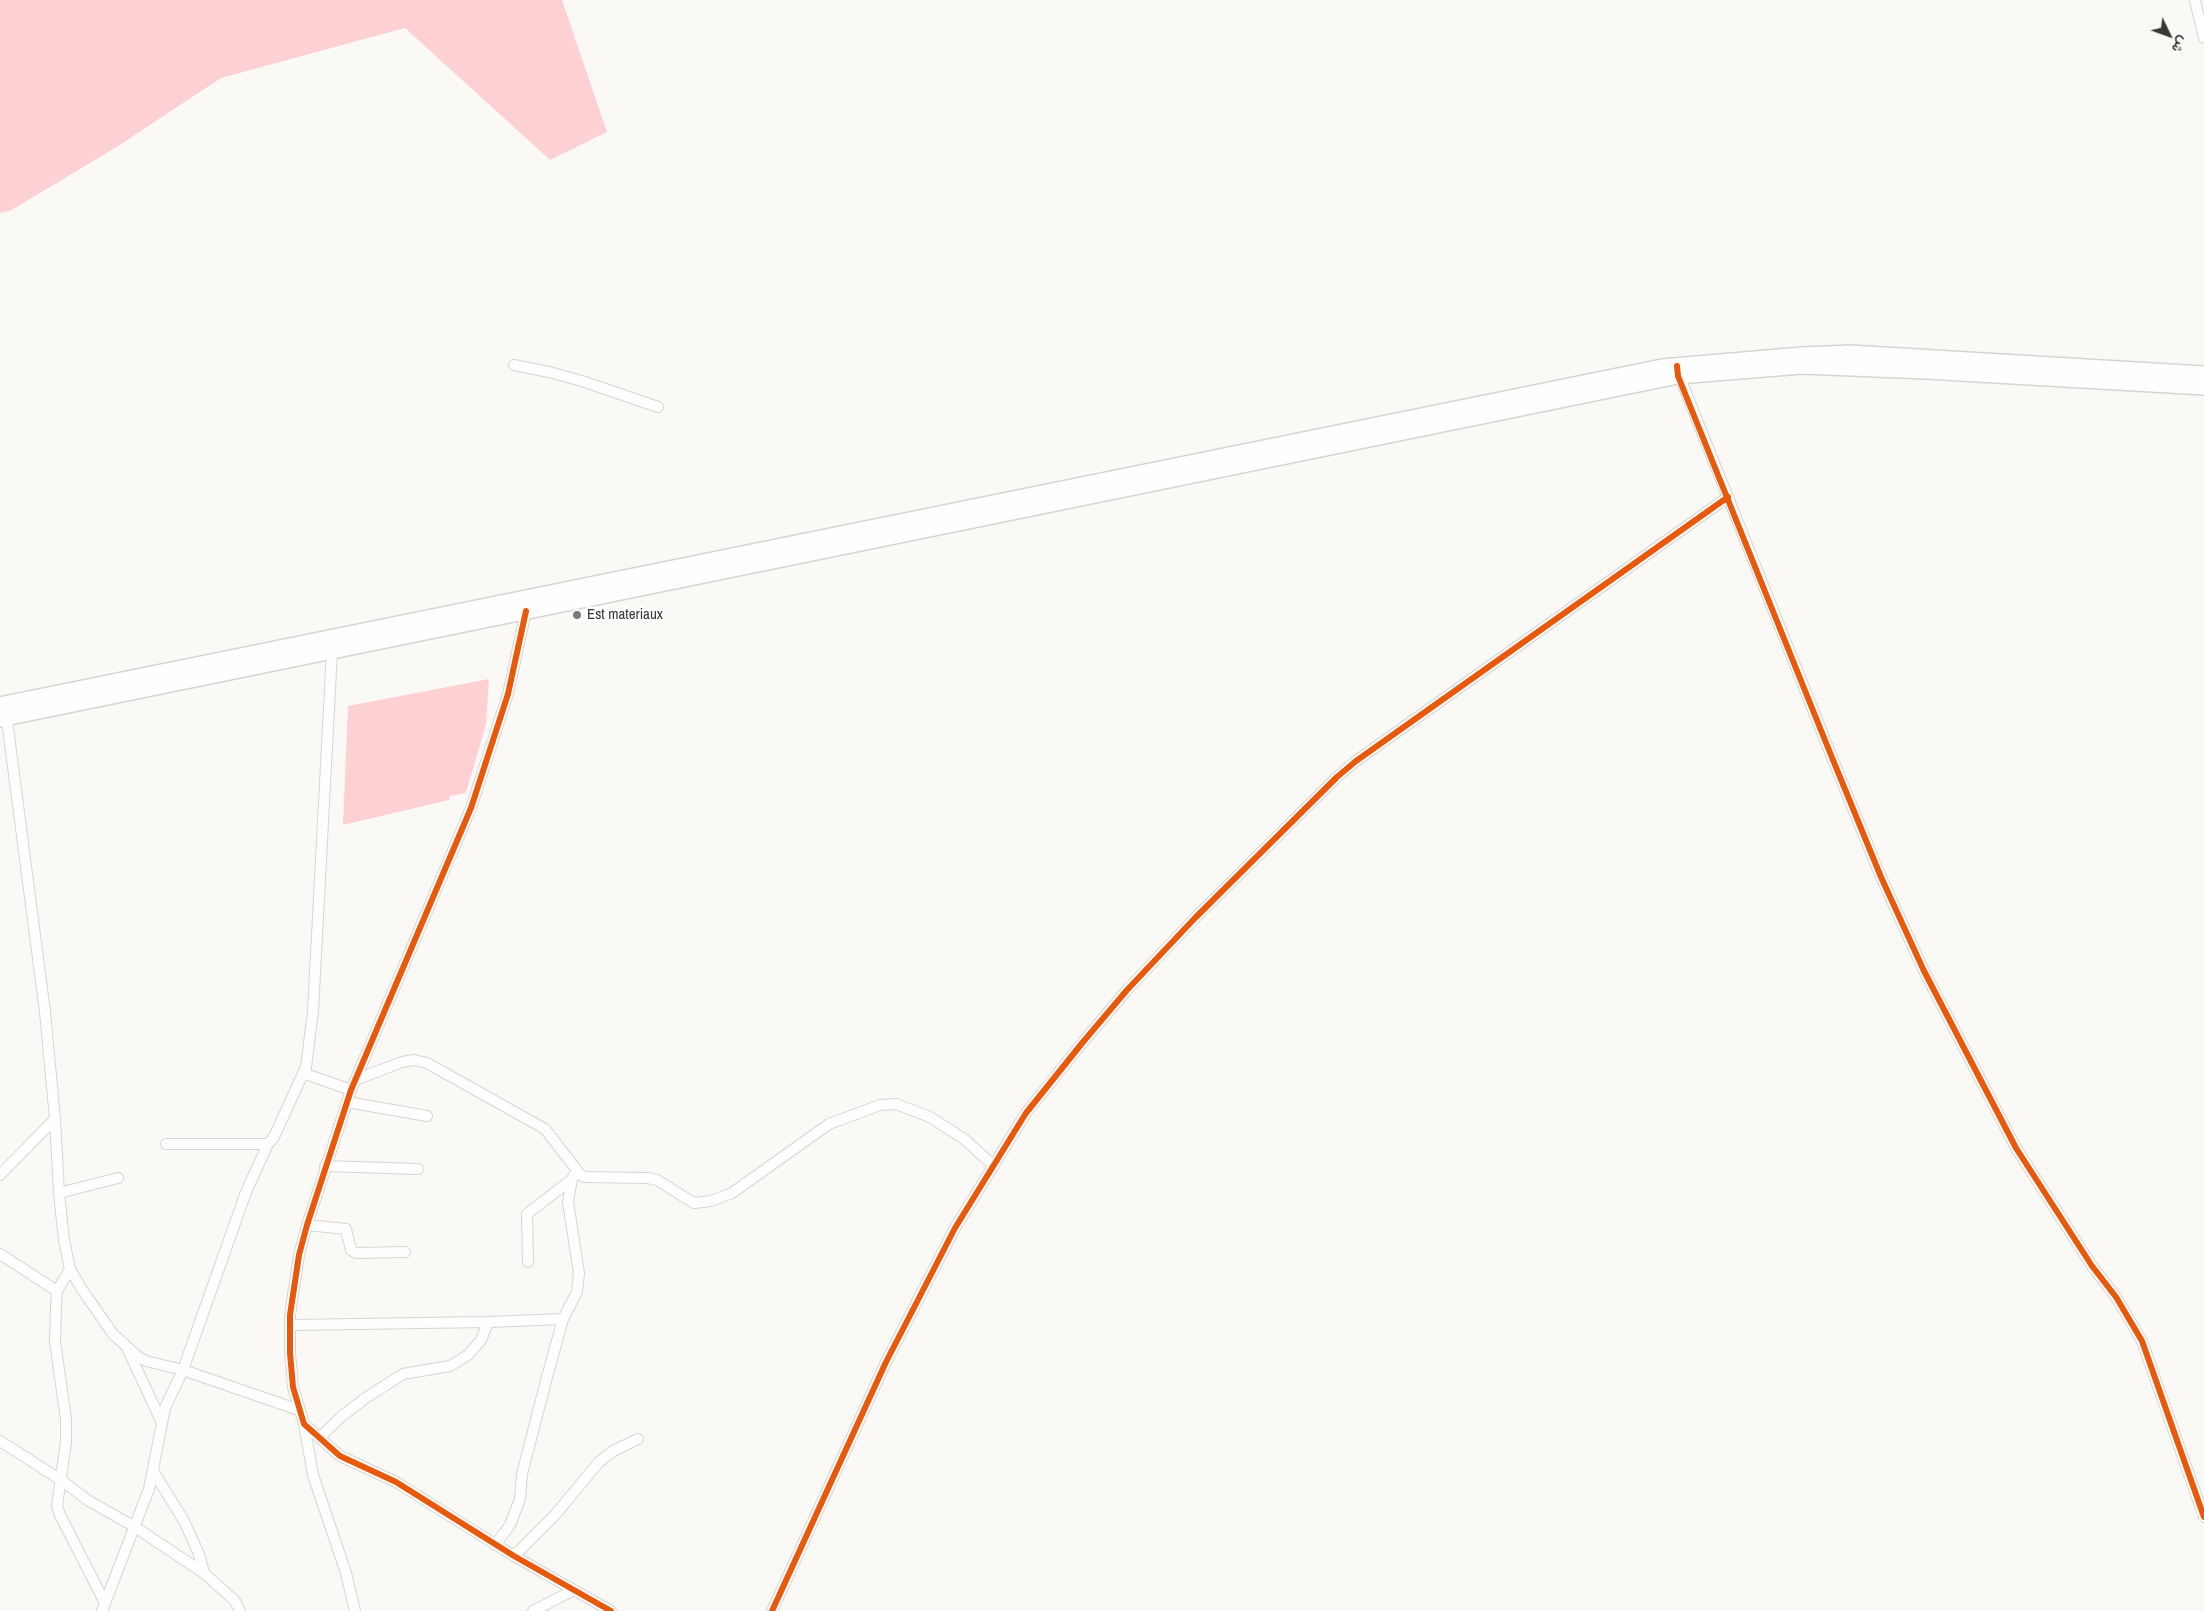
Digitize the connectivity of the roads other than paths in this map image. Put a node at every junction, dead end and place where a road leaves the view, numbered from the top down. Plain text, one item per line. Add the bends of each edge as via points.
1 (2196, 0) edge
2 (2204, 38) edge
3 (514, 365) dead end
4 (1678, 371) junction
5 (2204, 374) edge
6 (2204, 387) edge
7 (658, 407) dead end
8 (1728, 497) junction
9 (526, 611) junction
10 (332, 650) junction
11 (3, 711) edge
12 (303, 1074) junction
13 (353, 1085) junction
14 (347, 1102) junction
15 (427, 1116) dead end
16 (55, 1119) junction
17 (166, 1144) dead end
18 (268, 1144) junction
19 (325, 1166) junction
20 (994, 1166) junction
21 (418, 1170) dead end
22 (0, 1175) edge
23 (575, 1175) junction
24 (118, 1178) dead end
25 (59, 1193) junction
26 (307, 1225) junction
27 (405, 1252) dead end
28 (0, 1254) edge
29 (528, 1262) dead end
30 (70, 1269) junction
31 (57, 1291) junction
32 (563, 1319) junction
33 (488, 1322) junction
34 (291, 1325) junction
35 (128, 1349) junction
36 (183, 1370) junction
37 (299, 1410) junction
38 (162, 1423) junction
39 (304, 1424) junction
40 (319, 1438) junction
41 (638, 1439) dead end
42 (0, 1441) edge
43 (153, 1471) junction
44 (61, 1480) junction
45 (2204, 1517) edge
46 (135, 1527) junction
47 (495, 1545) junction
48 (514, 1556) junction
49 (204, 1573) junction
50 (572, 1590) junction
51 (103, 1607) edge
52 (240, 1611) edge
53 (355, 1611) edge
54 (533, 1611) edge
55 (611, 1611) edge
56 (772, 1611) edge

1 - 2 street
3 - 7 street via 582,381
4 - 5 highway via 1802,355 1850,353
4 - 6 highway via 1802,366
4 - 8 street
4 - 9 highway via 1143,487
4 - 11 highway via 892,522
8 - 20 street via 1337,777 1127,990 1038,1096
8 - 45 street via 1874,859 1924,971 2016,1148 2142,1341
9 - 10 highway
9 - 13 street via 508,694 471,808
10 - 11 highway
10 - 12 street via 313,1010
11 - 16 street via 46,1012
12 - 13 street
12 - 18 street
13 - 14 street
13 - 23 street via 402,1062 427,1063 545,1129
14 - 15 street
14 - 19 street
16 - 22 street
16 - 25 street
17 - 18 street
18 - 36 street via 246,1192
19 - 21 street
19 - 26 street
20 - 23 street via 945,1125 908,1107 880,1104 829,1124 732,1193 711,1200 694,1203 648,1178
20 - 56 street via 955,1228 886,1362
23 - 29 street via 526,1214
23 - 32 street via 568,1202 579,1273 577,1292
24 - 25 street
25 - 30 street
26 - 27 street via 346,1228 352,1250 356,1253
26 - 34 street via 299,1255
28 - 31 street
30 - 31 street
30 - 35 street via 112,1334
31 - 44 street via 55,1342 66,1419
32 - 33 street
32 - 47 street via 522,1474 520,1499 510,1525
33 - 34 street
33 - 40 street via 468,1355 450,1366 403,1374 342,1416
34 - 37 street via 293,1387
35 - 36 street via 146,1361
35 - 38 street
36 - 37 street
36 - 38 street via 165,1408
37 - 39 street
38 - 43 street
39 - 40 street
39 - 53 street via 313,1475 346,1573
40 - 47 street via 340,1456 396,1482
41 - 48 street via 612,1451 599,1462 555,1515
42 - 44 street
43 - 46 street
43 - 49 street via 184,1521
44 - 46 street via 89,1501
44 - 51 street via 60,1515
46 - 49 street
46 - 51 street
47 - 48 street
48 - 50 street
49 - 52 street via 234,1601
50 - 54 street
50 - 55 street

